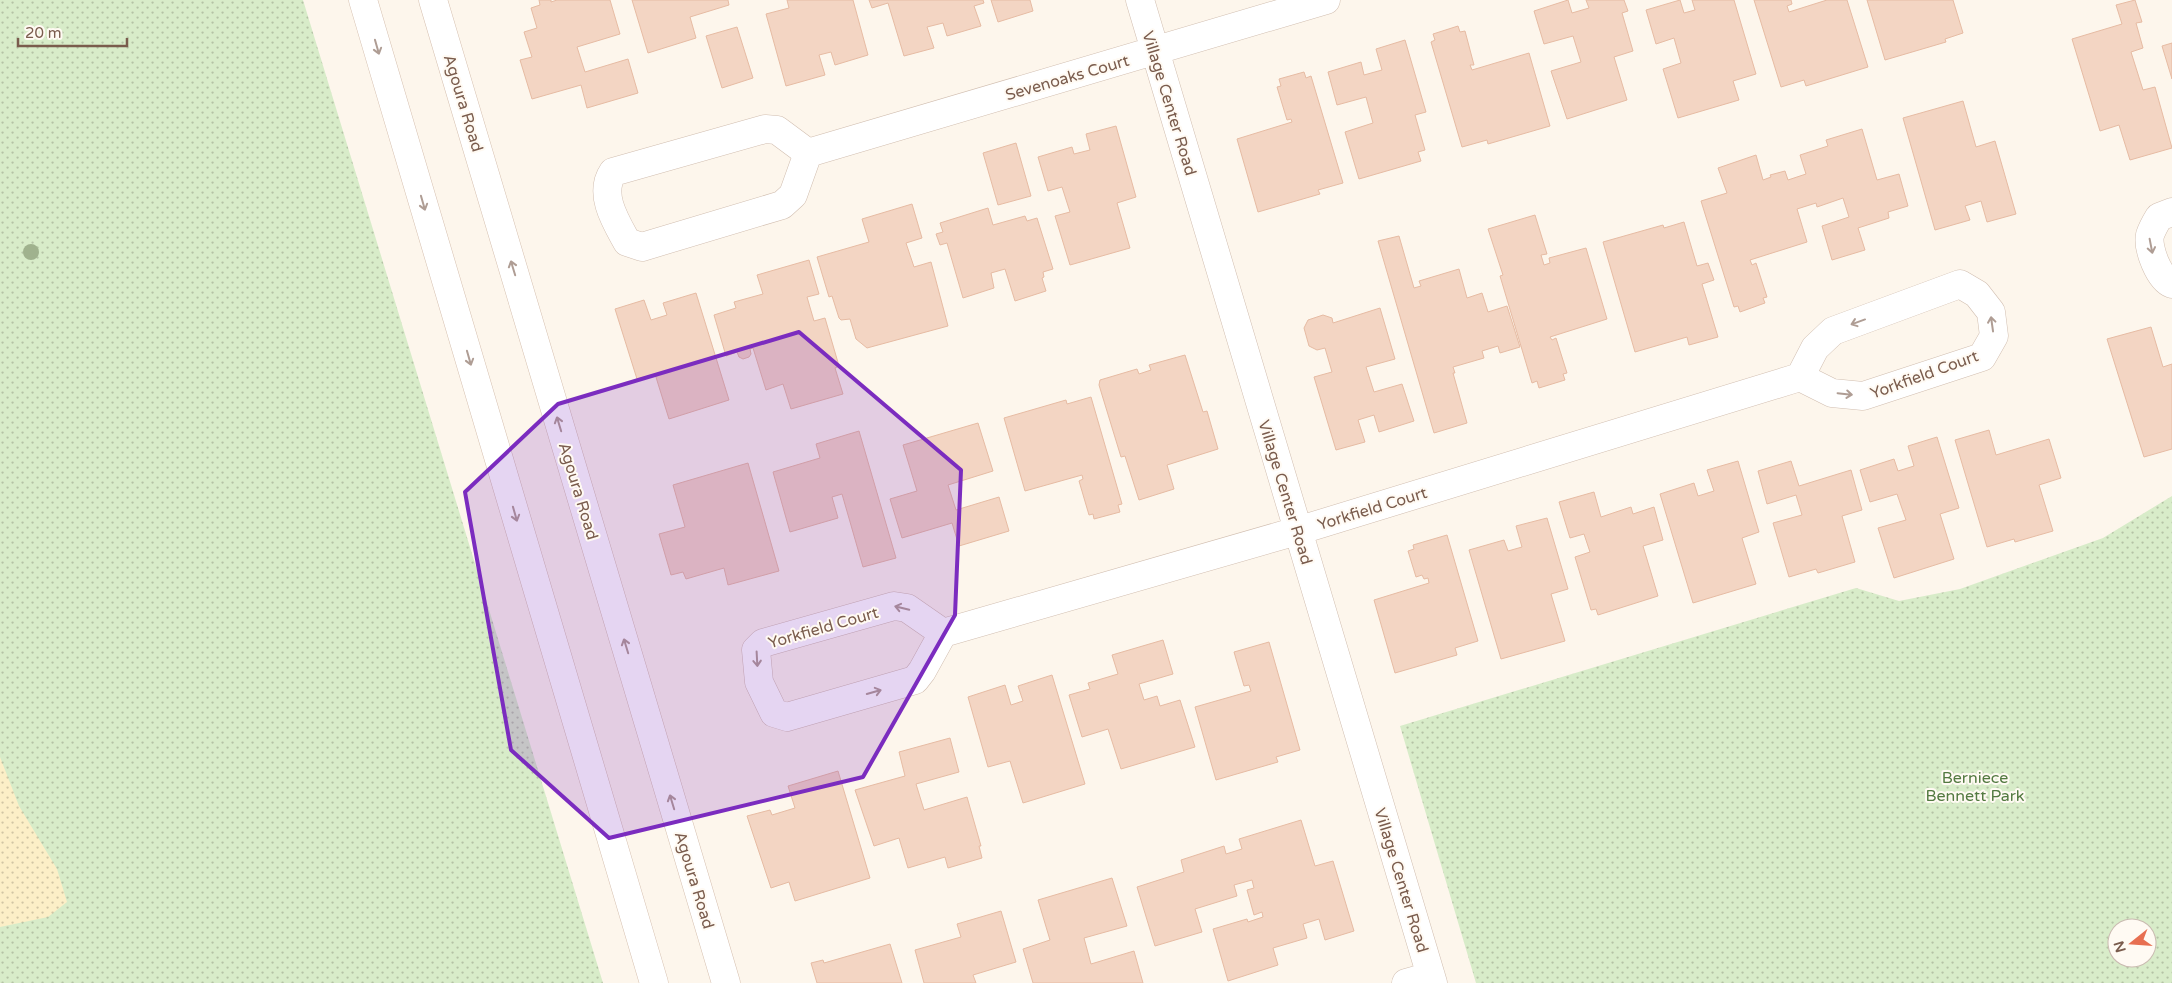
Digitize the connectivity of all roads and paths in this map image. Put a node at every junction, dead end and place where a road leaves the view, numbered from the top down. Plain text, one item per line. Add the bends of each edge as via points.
1 (363, 0) edge
2 (433, 0) edge
3 (1140, 0) edge
4 (1326, 0) edge
5 (1155, 52) junction
6 (808, 153) junction
7 (2172, 212) edge
8 (2172, 284) edge
9 (1800, 377) junction
10 (1297, 531) junction
11 (943, 633) junction
12 (1423, 981) edge
13 (654, 983) edge
14 (726, 983) edge

1 -> 13 street
14 -> 2 street, Agoura Road
3 - 5 street, Village Center Road
4 - 5 street, Sevenoaks Court
5 - 6 street, Sevenoaks Court
5 - 10 street, Village Center Road
6 - 6 street via 777,130 765,129 613,172 608,180 610,212 627,242 642,247 782,204 793,195
7 -> 8 street via 2159,217 2149,237 2155,266 2165,282
9 -> 9 street, Yorkfield Court via 1832,393 1863,396 1982,357 1994,336 1991,312 1977,294 1960,284 1833,331 1815,348
9 - 10 street, Yorkfield Court
10 - 11 street, Yorkfield Court
10 - 12 street, Village Center Road
11 -> 11 street, Yorkfield Court via 907,608 894,606 762,643 756,650 759,682 774,713 786,718 915,680

